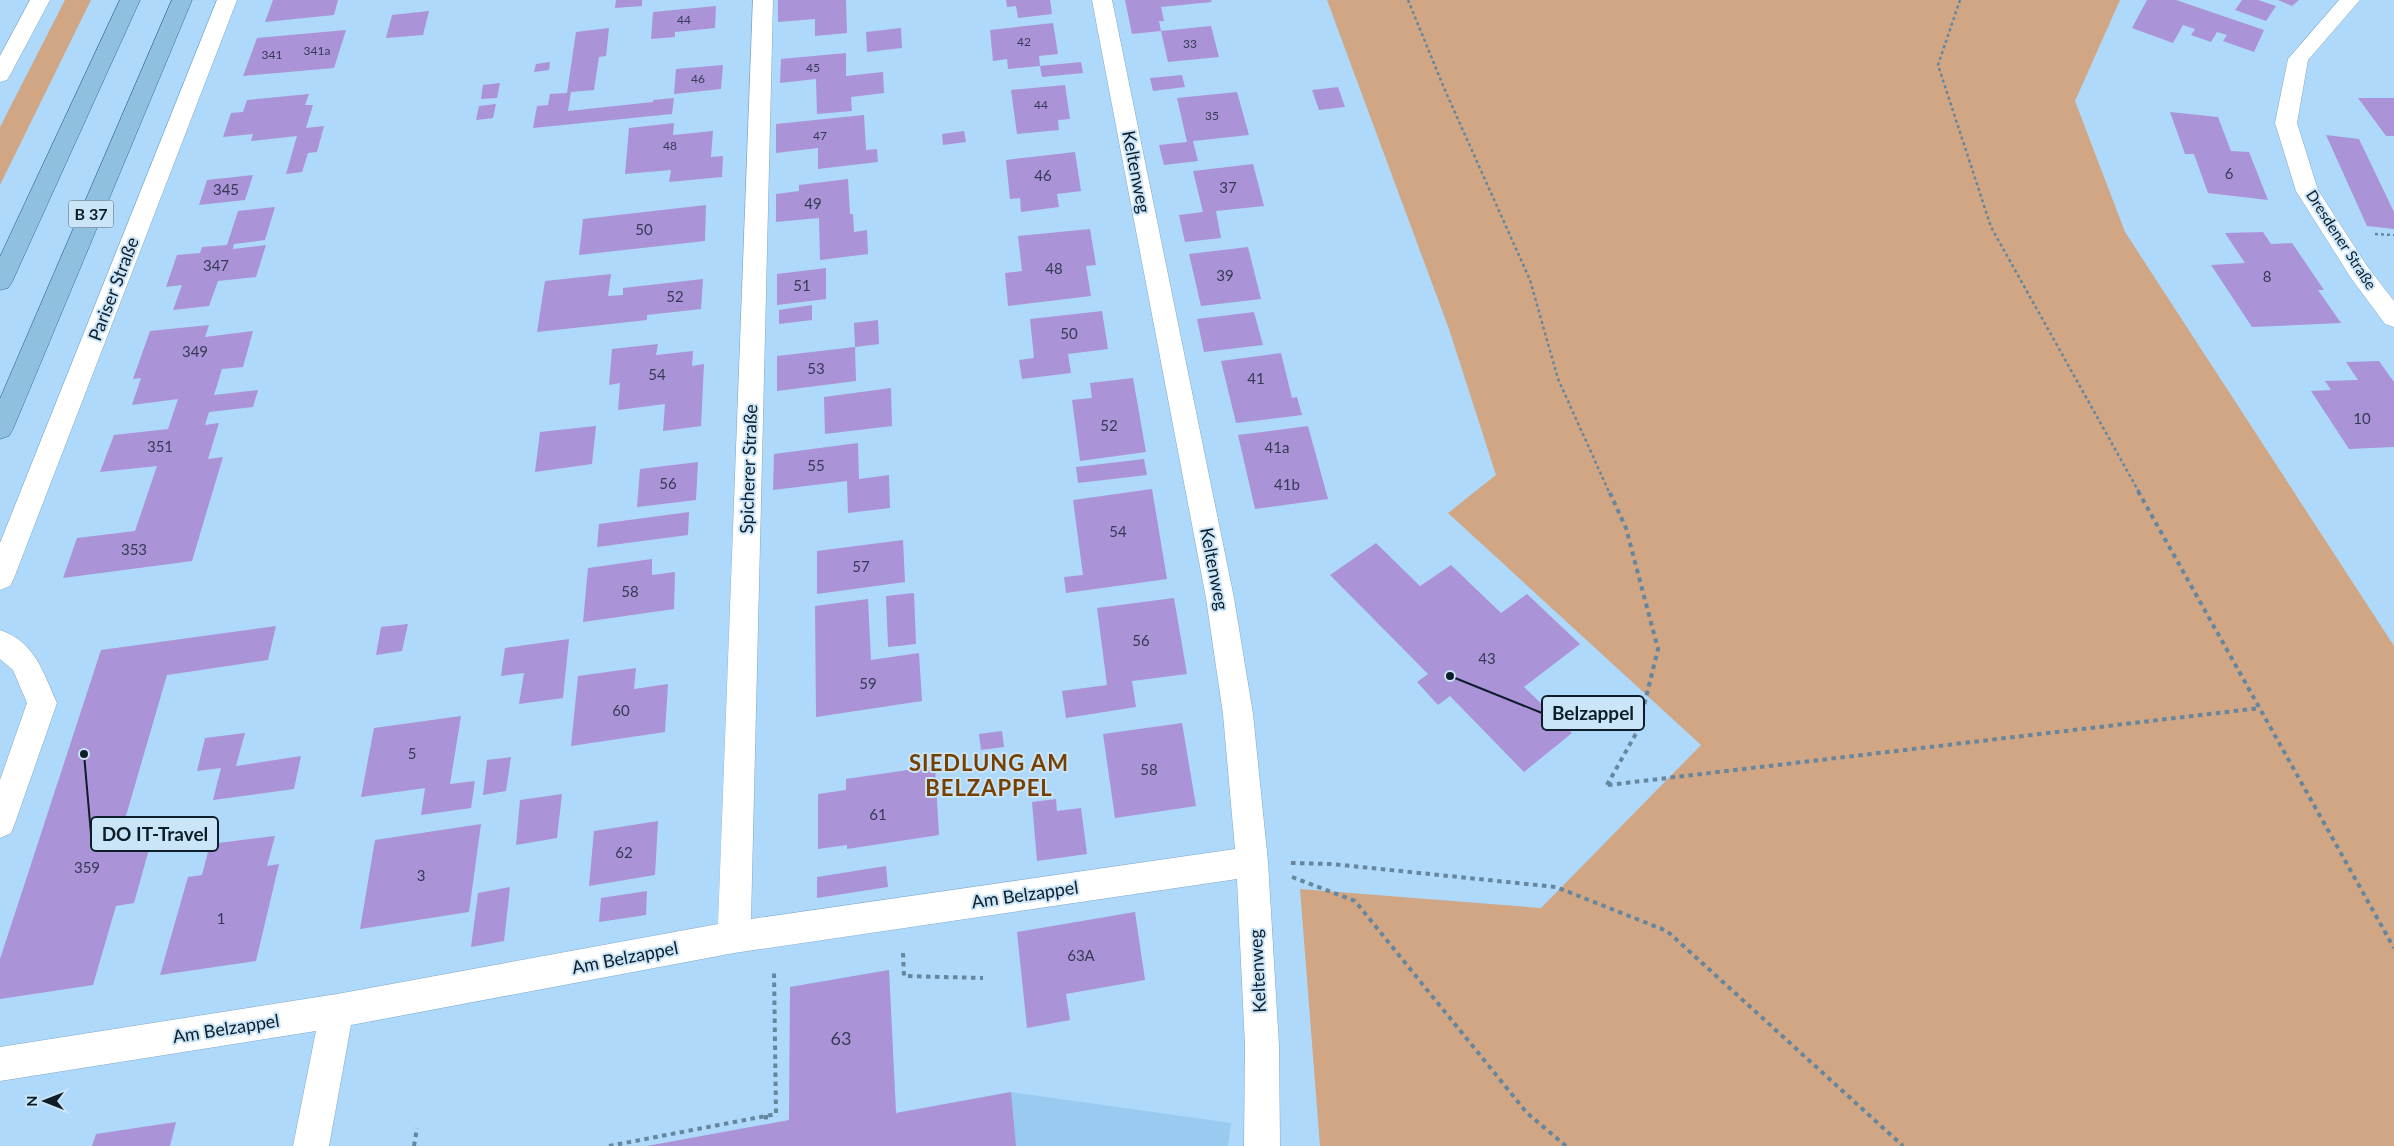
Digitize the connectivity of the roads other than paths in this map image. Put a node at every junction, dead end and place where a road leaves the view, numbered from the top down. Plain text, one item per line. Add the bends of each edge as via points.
1 (40, 0) edge
2 (130, 0) edge
3 (182, 0) edge
4 (227, 0) edge
5 (763, 0) edge
6 (1102, 0) edge
7 (2350, 0) edge
8 (0, 75) edge
9 (0, 282) edge
10 (2394, 318) edge
11 (0, 429) edge
12 (0, 578) edge
13 (0, 642) edge
14 (0, 823) edge
15 (1252, 862) junction
16 (734, 937) junction
17 (338, 1011) junction
18 (0, 1064) edge
19 (311, 1146) edge
20 (1262, 1146) edge

1 - 8 street
2 - 9 main road
3 - 11 main road, B 37
4 - 12 street, Pariser Straße
5 - 16 street, Spicherer Straße
6 - 15 street, Keltenweg via 1220,598 1238,714
7 - 10 street, Dresdener Straße via 2298,59 2286,123 2307,191
13 - 14 street via 24,662 42,703
15 - 16 street, Am Belzappel
15 - 20 street, Keltenweg via 1262,1046
16 - 17 street, Am Belzappel
17 - 18 street, Am Belzappel
17 - 19 street

